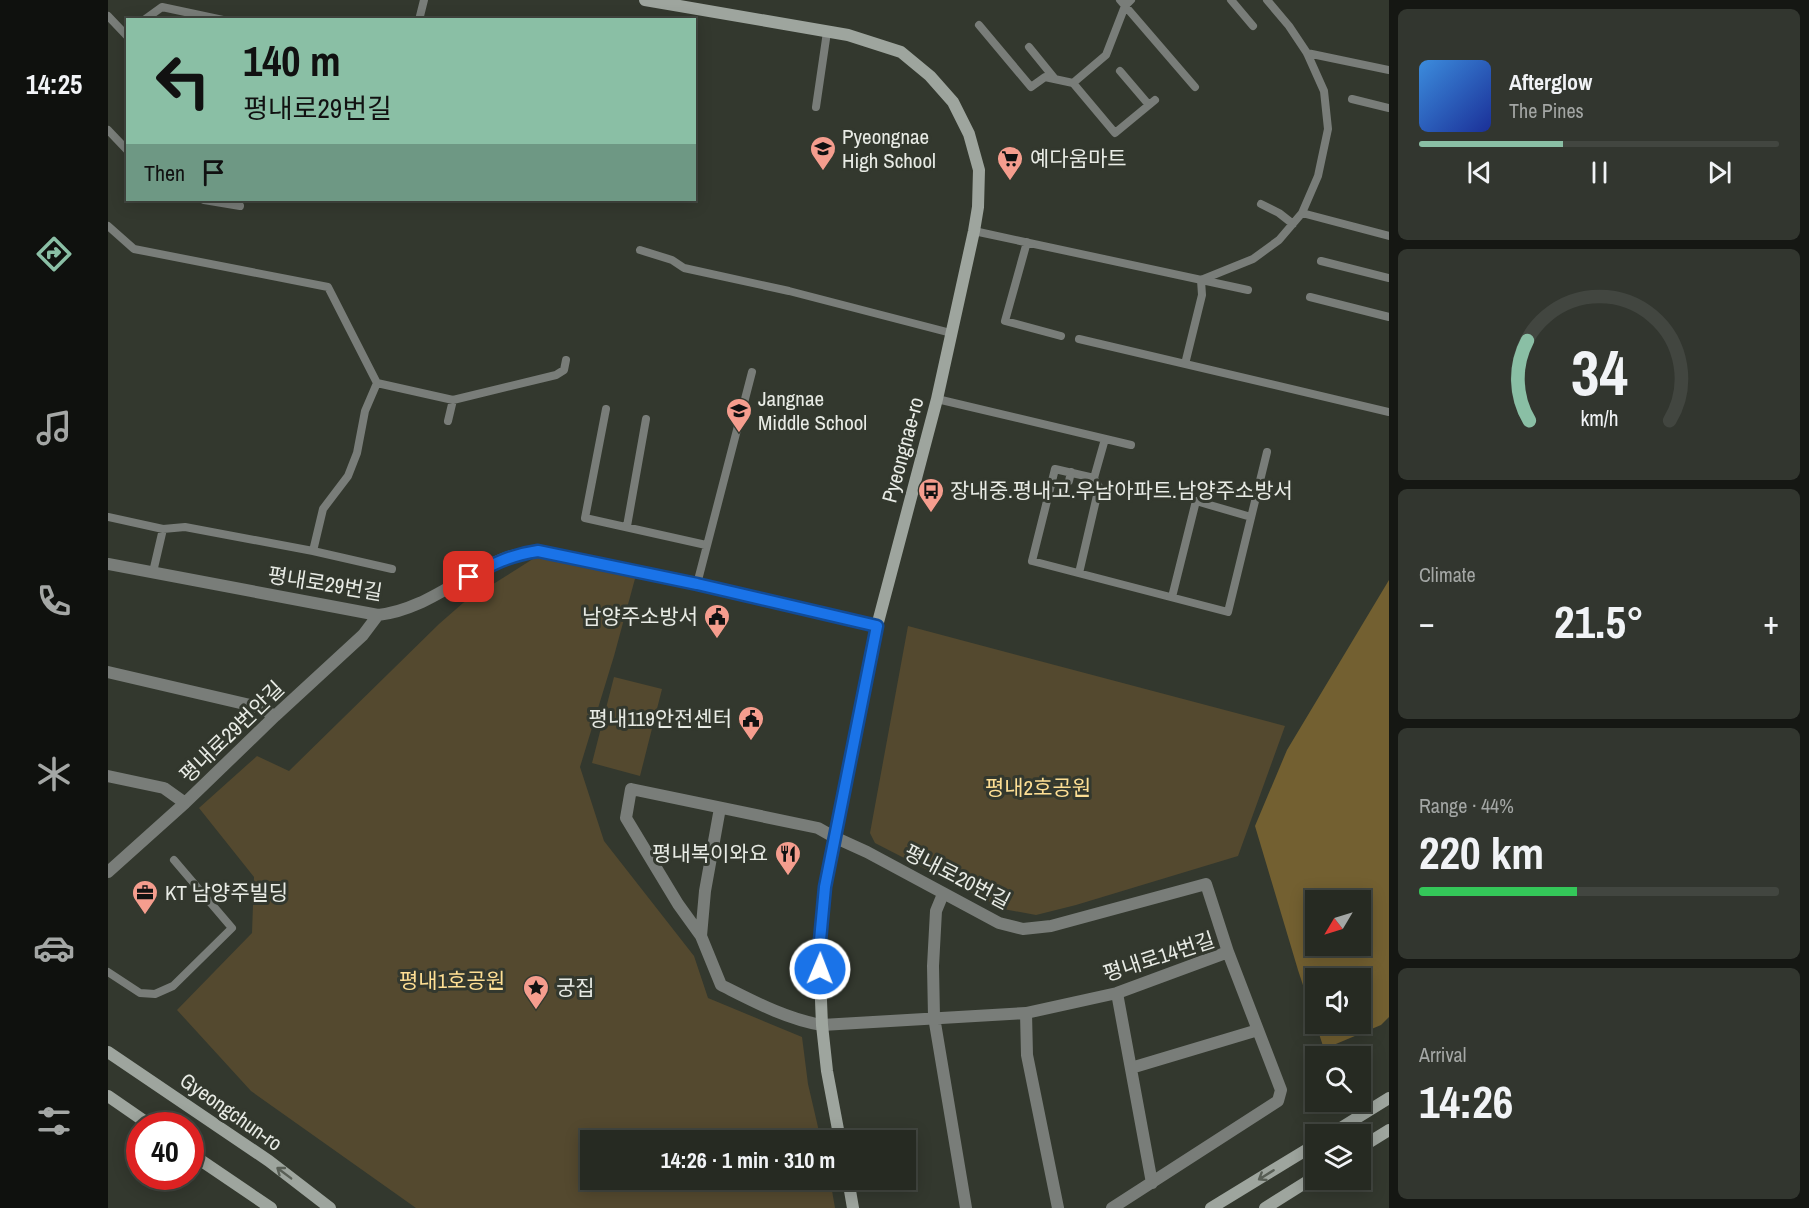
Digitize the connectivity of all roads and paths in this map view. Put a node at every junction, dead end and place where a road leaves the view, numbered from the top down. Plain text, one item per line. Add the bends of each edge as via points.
1 (424, 0) edge
2 (645, 0) edge
3 (1231, 0) edge
4 (1267, 0) edge
5 (1125, 2) edge
6 (695, 4) edge
7 (108, 16) edge
8 (147, 18) edge
9 (214, 18) edge
10 (420, 18) edge
11 (978, 25) dead end
12 (1253, 26) dead end
13 (827, 32) junction
14 (126, 34) edge
15 (1029, 47) dead end
16 (1307, 53) junction
17 (1389, 70) edge
18 (1120, 71) dead end
19 (1056, 79) junction
20 (1073, 83) junction
21 (1195, 87) dead end
22 (1352, 99) dead end
23 (816, 107) dead end
24 (1389, 108) edge
25 (108, 130) edge
26 (126, 149) edge
27 (210, 201) edge
28 (1261, 204) dead end
29 (240, 206) dead end
30 (1302, 213) junction
31 (1293, 224) junction
32 (108, 226) edge
33 (974, 231) junction
34 (1389, 236) edge
35 (1027, 242) junction
36 (640, 250) dead end
37 (1321, 261) dead end
38 (1389, 278) edge
39 (1201, 280) junction
40 (1248, 290) dead end
41 (1310, 297) dead end
42 (1389, 317) edge
43 (951, 333) junction
44 (1061, 336) dead end
45 (1079, 339) dead end
46 (566, 360) dead end
47 (1185, 364) junction
48 (752, 372) dead end
49 (377, 383) junction
50 (937, 399) junction
51 (453, 400) junction
52 (606, 409) dead end
53 (1389, 412) edge
54 (646, 419) dead end
55 (448, 421) dead end
56 (1105, 439) junction
57 (1131, 445) dead end
58 (1267, 452) dead end
59 (1071, 472) junction
60 (1094, 478) junction
61 (1069, 481) dead end
62 (108, 517) edge
63 (1251, 517) junction
64 (627, 526) junction
65 (163, 529) junction
66 (706, 545) junction
67 (313, 551) junction
68 (108, 564) edge
69 (392, 569) dead end
70 (153, 572) junction
71 (1079, 573) junction
72 (697, 584) junction
73 (1172, 597) junction
74 (378, 615) junction
75 (877, 626) junction
76 (108, 672) edge
77 (275, 716) junction
78 (108, 776) edge
79 (185, 803) junction
80 (720, 808) junction
81 (834, 837) junction
82 (174, 860) dead end
83 (108, 872) edge
84 (943, 894) junction
85 (701, 936) junction
86 (1228, 952) junction
87 (108, 972) edge
88 (1117, 993) junction
89 (1026, 1013) junction
90 (934, 1017) junction
91 (822, 1025) junction
92 (1258, 1030) junction
93 (108, 1052) edge
94 (1131, 1068) junction
95 (108, 1096) edge
96 (1389, 1098) edge
97 (131, 1112) edge
98 (1347, 1124) edge
99 (838, 1130) edge
100 (1389, 1130) edge
101 (1371, 1141) edge
102 (1305, 1151) edge
103 (204, 1163) edge
104 (1152, 1183) junction
105 (1305, 1183) edge
106 (850, 1190) edge
107 (263, 1206) edge
108 (330, 1208) edge
109 (853, 1208) edge
110 (966, 1208) edge
111 (1058, 1208) edge
112 (1112, 1208) edge
113 (1212, 1208) edge
114 (1265, 1208) edge

1 - 10 lane
2 - 6 street, Pyeongnae-ro
3 - 12 lane
4 - 16 lane
5 - 20 lane via 1106,55
5 - 21 lane
6 - 13 street, Pyeongnae-ro
7 - 14 lane
8 - 9 lane via 162,7
11 - 19 lane via 1031,87 1045,76
13 - 23 lane
13 - 33 street, Pyeongnae-ro via 901,52 930,76 952,102 969,134 979,170
15 - 19 lane
16 - 17 lane
16 - 30 lane via 1324,91 1328,129 1318,176
18 - 20 lane via 1152,103 1115,133
19 - 20 lane
22 - 24 lane
25 - 26 lane
27 - 29 lane
28 - 31 lane
30 - 31 lane
30 - 34 lane
31 - 39 lane via 1253,259
32 - 49 lane via 134,249 328,287
33 - 35 lane
33 - 43 street, Pyeongnae-ro
35 - 39 lane
35 - 44 lane via 1005,321
36 - 43 lane via 684,268
37 - 38 lane
39 - 40 lane
39 - 47 lane via 1202,295
41 - 42 lane
43 - 50 street, Pyeongnae-ro
45 - 47 lane
46 - 51 lane via 564,370 556,375
47 - 53 lane
48 - 66 lane
49 - 51 lane
49 - 67 lane via 365,411 357,453 348,476 323,508
50 - 56 lane
50 - 75 street, Pyeongnae-ro
51 - 55 lane
52 - 64 lane via 585,518
54 - 64 lane
56 - 57 lane
56 - 60 lane
58 - 63 lane
59 - 60 lane
59 - 61 lane
59 - 71 lane via 1055,469 1032,561
60 - 71 lane via 1100,487
62 - 65 lane
63 - 73 lane via 1228,612
63 - 73 lane via 1230,515 1196,501
64 - 66 lane
65 - 67 lane via 185,527
65 - 70 lane
66 - 72 lane
67 - 69 lane
68 - 70 street, 평내로29번길
70 - 74 street, 평내로29번길
71 - 73 lane
72 - 74 street, 평내로29번길 via 538,551 504,558 415,606
72 - 75 street, 평내로29번길
74 - 77 street, 평내로29번안길 via 363,635
75 - 81 street, Pyeongnae-ro
76 - 77 street via 258,707
77 - 79 street, 평내로29번안길
78 - 79 street via 164,788
79 - 83 street, 평내로29번안길
80 - 81 street, 평내로20번길 via 818,828
80 - 85 street
80 - 85 street, 평내로20번길 via 631,789 626,818
81 - 84 street, 평내로20번길
81 - 91 street, Pyeongnae-ro via 819,951
82 - 87 lane via 232,928 173,986 155,994 140,993
84 - 86 street, 평내로20번길 via 999,923 1023,929 1051,926 1206,884
84 - 90 street via 936,911
85 - 91 street, 평내로14번길 via 721,985 801,1022
86 - 88 street, 평내로14번길
86 - 92 street, 평내로14번길
88 - 89 street, 평내로14번길
88 - 94 street
89 - 90 street, 평내로14번길
89 - 111 street via 1027,1055
90 - 91 street, 평내로14번길
90 - 110 street
91 - 99 street, Pyeongnae-ro
92 - 94 street
92 - 104 street, 평내로14번길 via 1281,1090 1278,1101
108 -> 93 street, Gyeongchun-ro via 269,1161
94 - 104 street
95 - 97 street
96 - 98 street
100 - 101 street
102 -> 113 street
103 - 107 street
104 - 112 street, 평내로14번길
105 - 114 street
106 - 109 street

